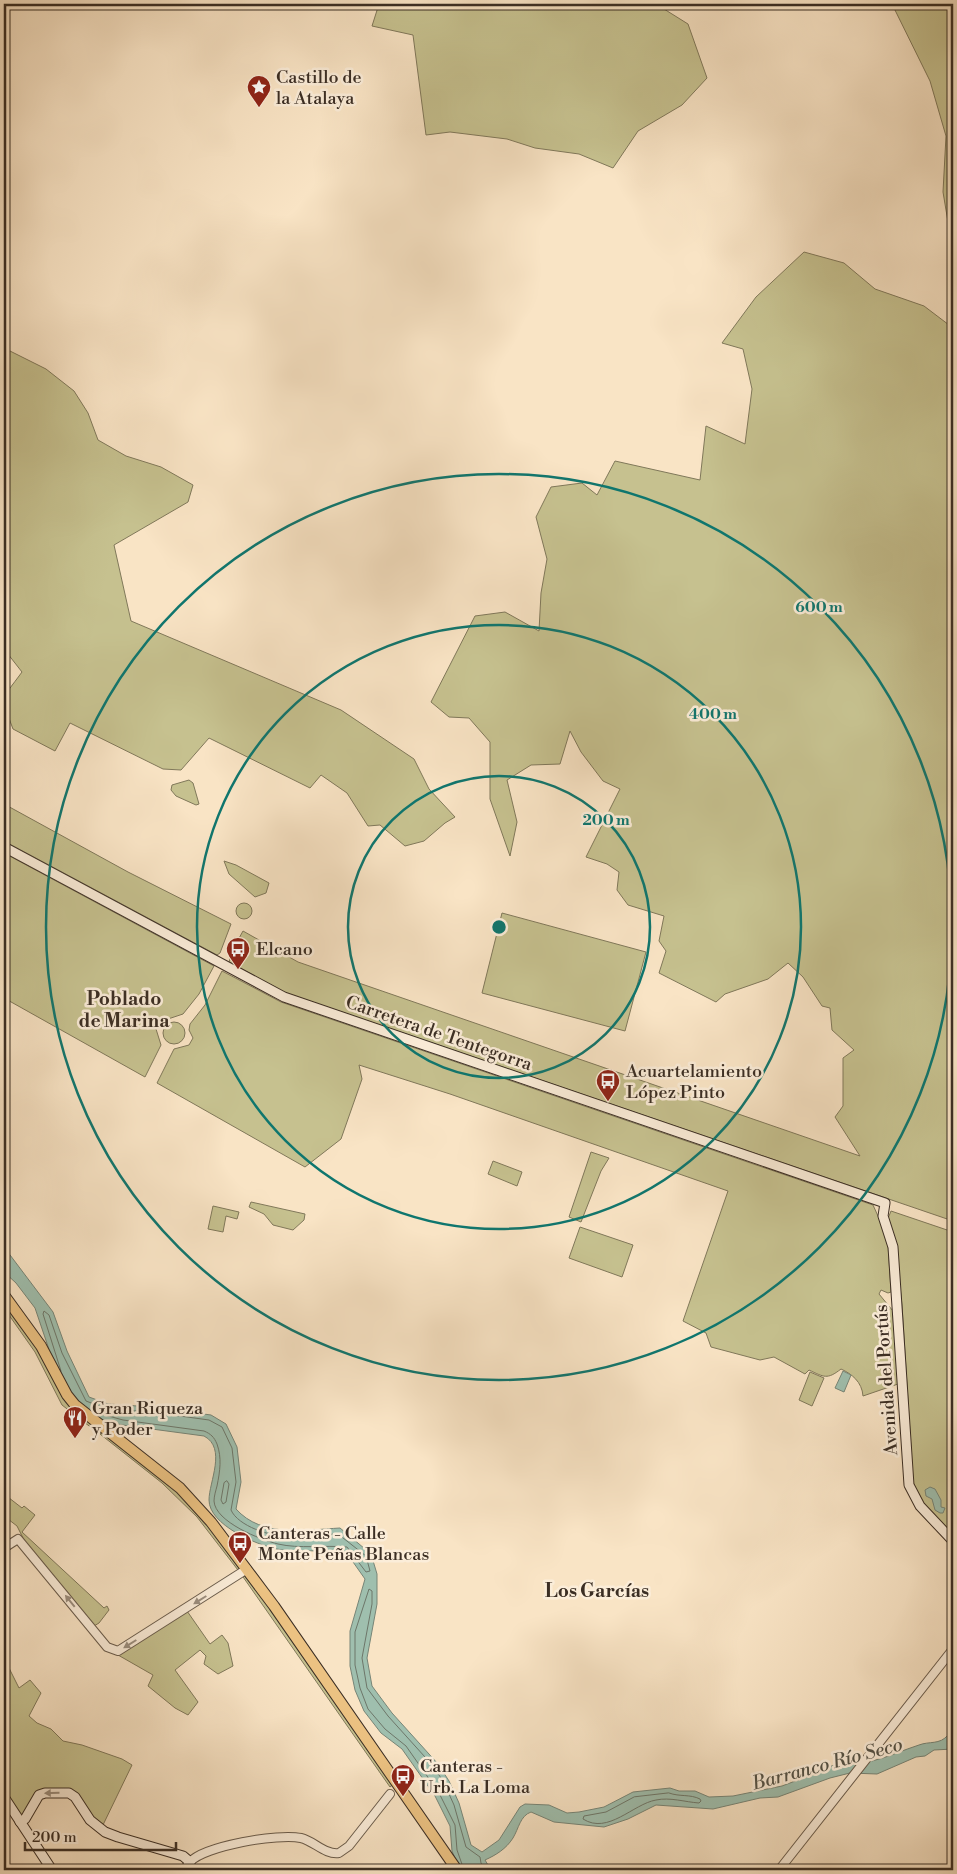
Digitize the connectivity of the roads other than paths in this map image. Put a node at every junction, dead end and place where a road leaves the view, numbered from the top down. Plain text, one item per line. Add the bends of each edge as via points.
1 (4, 847) edge
2 (885, 1203) joint
3 (4, 1295) edge
4 (953, 1541) edge
5 (4, 1548) edge
6 (244, 1572) junction
7 (953, 1649) edge
8 (396, 1782) junction
9 (404, 1793) junction
10 (390, 1794) junction
11 (4, 1797) edge
12 (20, 1822) junction
13 (188, 1866) edge
14 (52, 1870) edge
15 (457, 1870) edge
16 (779, 1870) edge

1 - 2 main road, Carretera de Tentegorra via 284,997
2 - 4 main road, Avenida del Portús via 883,1216 893,1247 909,1485 920,1506
3 - 6 main road via 27,1324 68,1395 80,1409 186,1494 215,1526
6 -> 5 street via 118,1651 107,1647 18,1539
6 - 8 main road
7 - 16 street
8 - 9 main road
8 - 10 street via 390,1787
9 - 10 street
9 - 15 main road
10 - 13 street via 349,1846 339,1853 330,1853 294,1837 244,1841 202,1853
11 - 12 main road
13 -> 12 main road via 181,1855 105,1832 90,1820 69,1793 39,1795
12 - 14 main road

